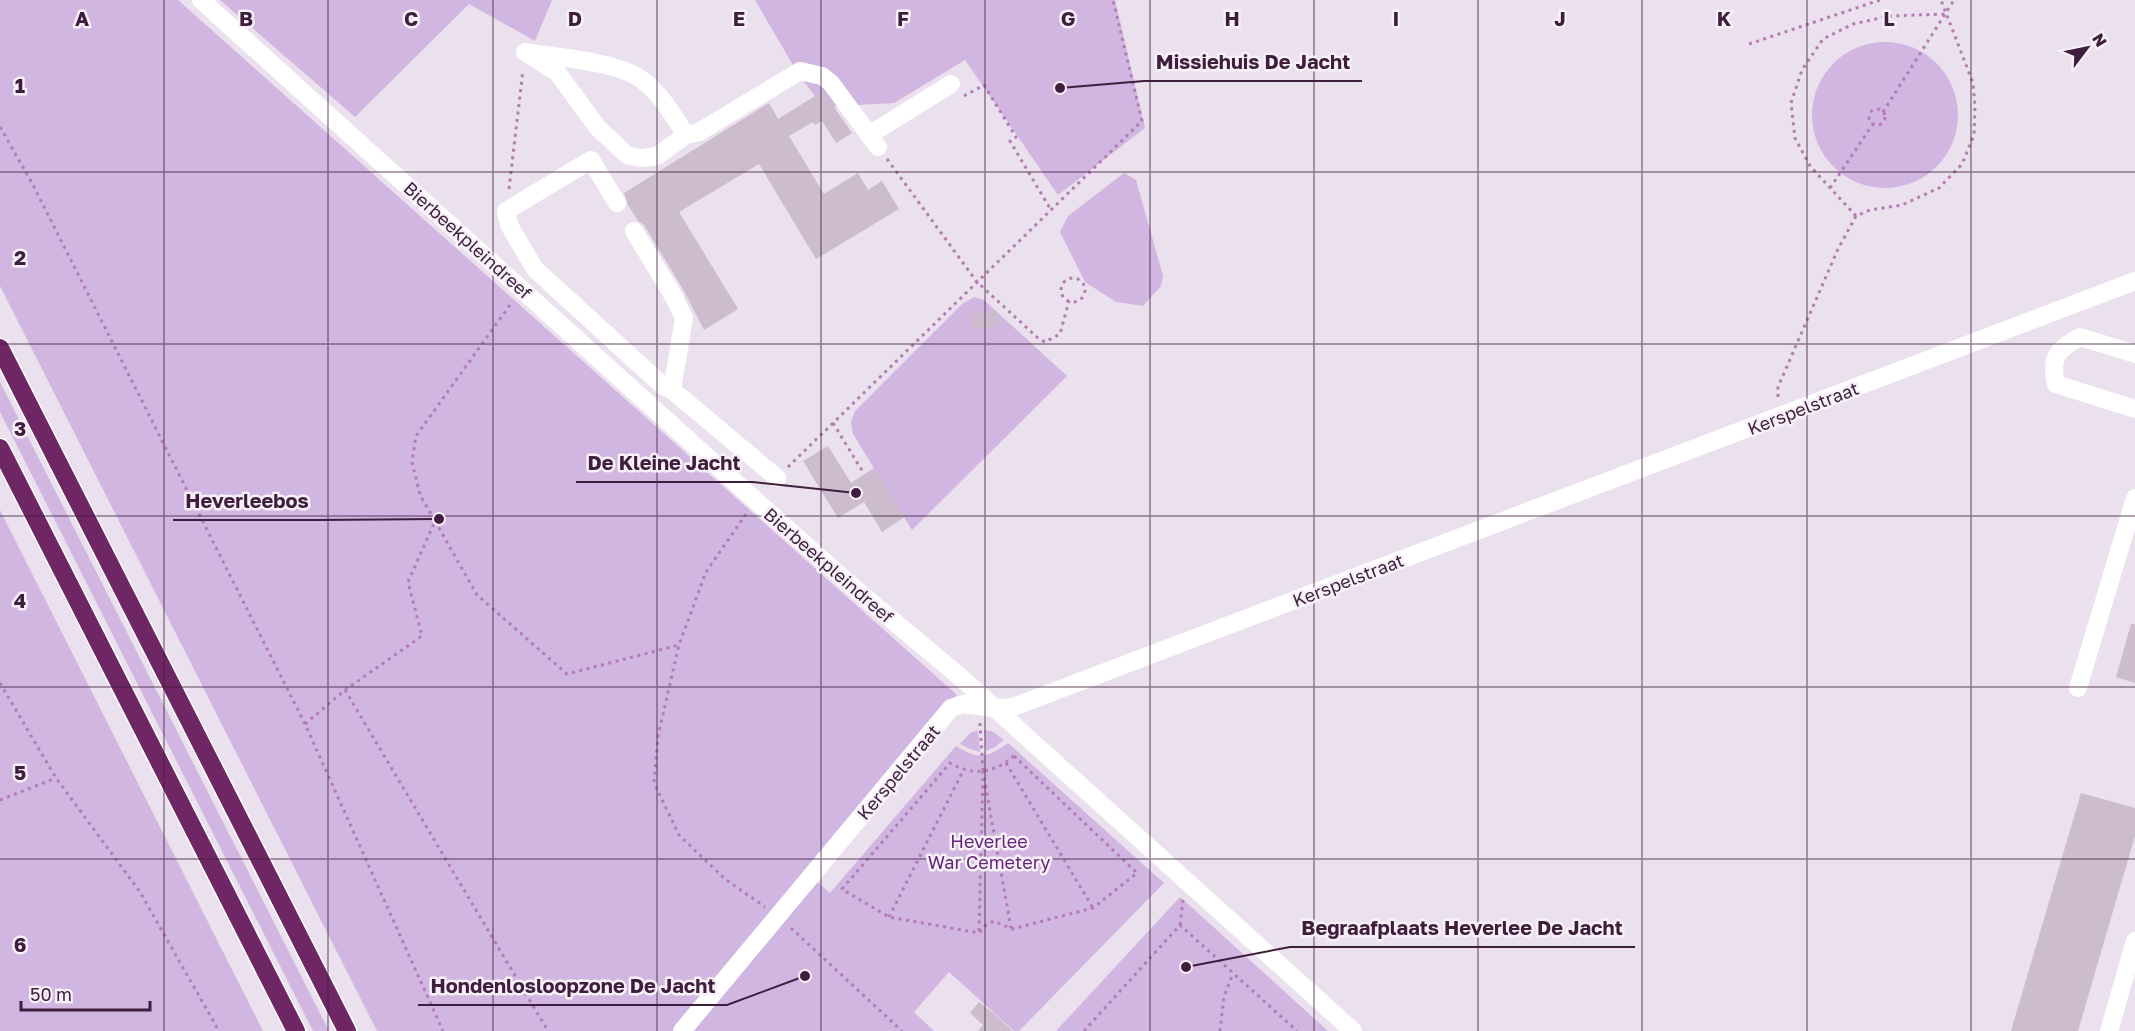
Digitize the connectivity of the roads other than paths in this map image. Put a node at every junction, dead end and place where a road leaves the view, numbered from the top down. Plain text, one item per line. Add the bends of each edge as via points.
1 (201, 0) edge
2 (953, 93) road end
3 (686, 135) junction
4 (617, 203) dead end
5 (634, 231) dead end
6 (2135, 281) edge
7 (0, 348) edge
8 (2135, 354) edge
9 (672, 390) junction
10 (2135, 409) edge
11 (0, 448) edge
12 (777, 478) road end
13 (2135, 498) edge
14 (2078, 688) dead end
15 (986, 707) junction
16 (2135, 941) edge
17 (296, 1031) edge
18 (347, 1031) edge
19 (682, 1031) edge
20 (1353, 1031) edge
21 (2109, 1031) edge

1 - 15 street, Bierbeekpleindreef
2 - 3 street via 873,141 831,83 822,76 800,71 699,132
3 - 3 street via 647,83 632,74 615,67 525,52 557,72 598,128 627,155 657,156
4 - 9 street via 591,160 506,211 509,225 535,269
5 - 9 street via 684,318
6 - 15 street, Kerspelstraat via 1013,707
7 - 18 highway
8 - 10 street via 2080,337 2062,347 2052,367 2056,384
9 - 12 street
11 - 17 highway
13 - 14 street
15 - 19 street, Kerspelstraat via 963,704 951,708
15 - 20 street, Bierbeekpleindreef
16 - 21 street

